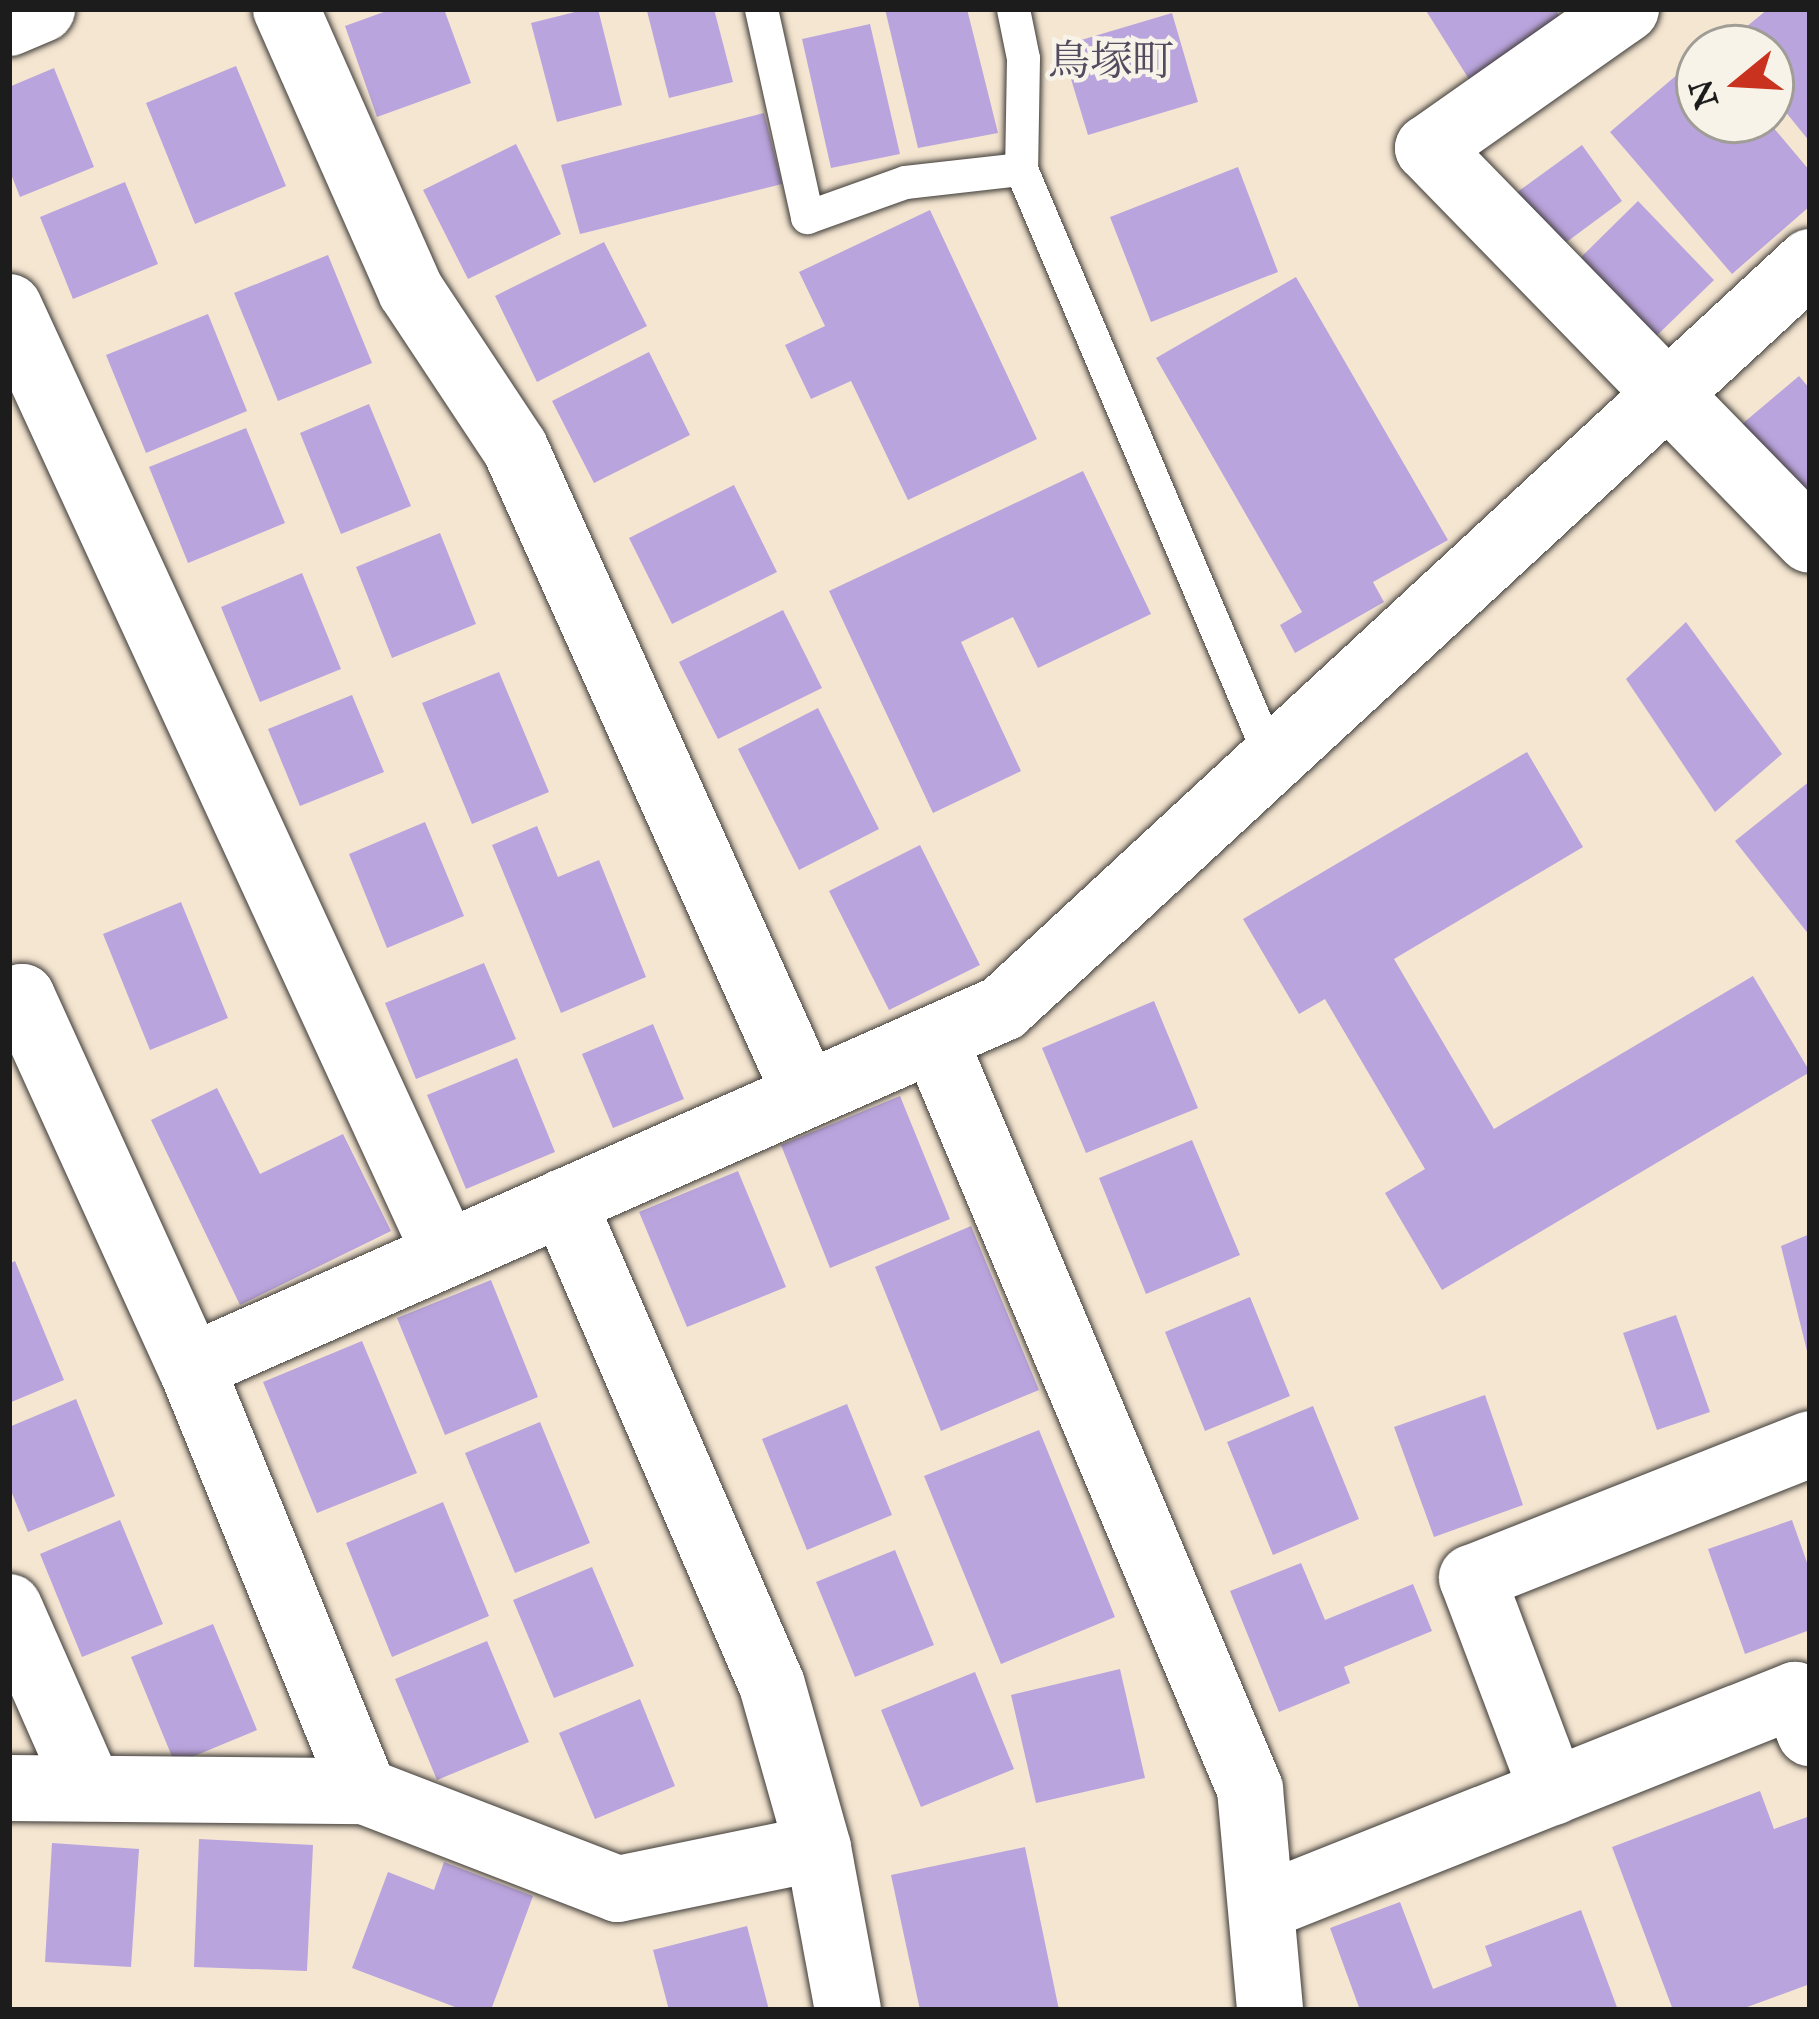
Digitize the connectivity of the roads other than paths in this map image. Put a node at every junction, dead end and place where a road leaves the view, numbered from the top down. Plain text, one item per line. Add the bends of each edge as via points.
1 (43, 9) edge
2 (286, 9) edge
3 (761, 9) edge
4 (1013, 9) edge
5 (1627, 9) edge
6 (9, 23) edge
7 (1021, 169) junction
8 (1810, 262) edge
9 (9, 307) edge
10 (1668, 394) junction
11 (1810, 540) edge
12 (1272, 760) junction
13 (9, 1002) edge
14 (934, 1040) junction
15 (806, 1096) junction
16 (563, 1202) junction
17 (446, 1254) junction
18 (190, 1366) junction
19 (1810, 1444) edge
20 (9, 1607) edge
21 (1805, 1706) edge
22 (9, 1788) edge
23 (88, 1788) junction
24 (364, 1791) junction
25 (1553, 1792) junction
26 (818, 1848) junction
27 (1264, 1907) junction
28 (848, 2010) edge
29 (1270, 2010) edge

1 - 6 street
2 - 15 street via 411,291 515,448
3 - 7 lane via 807,217 905,182
4 - 7 lane via 1023,58
5 - 10 street via 1428,148
7 - 12 lane
8 - 10 street
9 - 17 street
10 - 11 street
10 - 12 street
12 - 14 street via 1003,1008
13 - 18 street via 22,997
14 - 15 street
14 - 27 street via 1250,1789
15 - 16 street
16 - 17 street
16 - 26 street via 772,1684
17 - 18 street
18 - 24 street
19 - 25 street via 1472,1578
20 - 23 street
21 - 25 street
22 - 23 street
23 - 24 street
24 - 26 street via 618,1889
25 - 27 street
26 - 28 street
27 - 29 street

